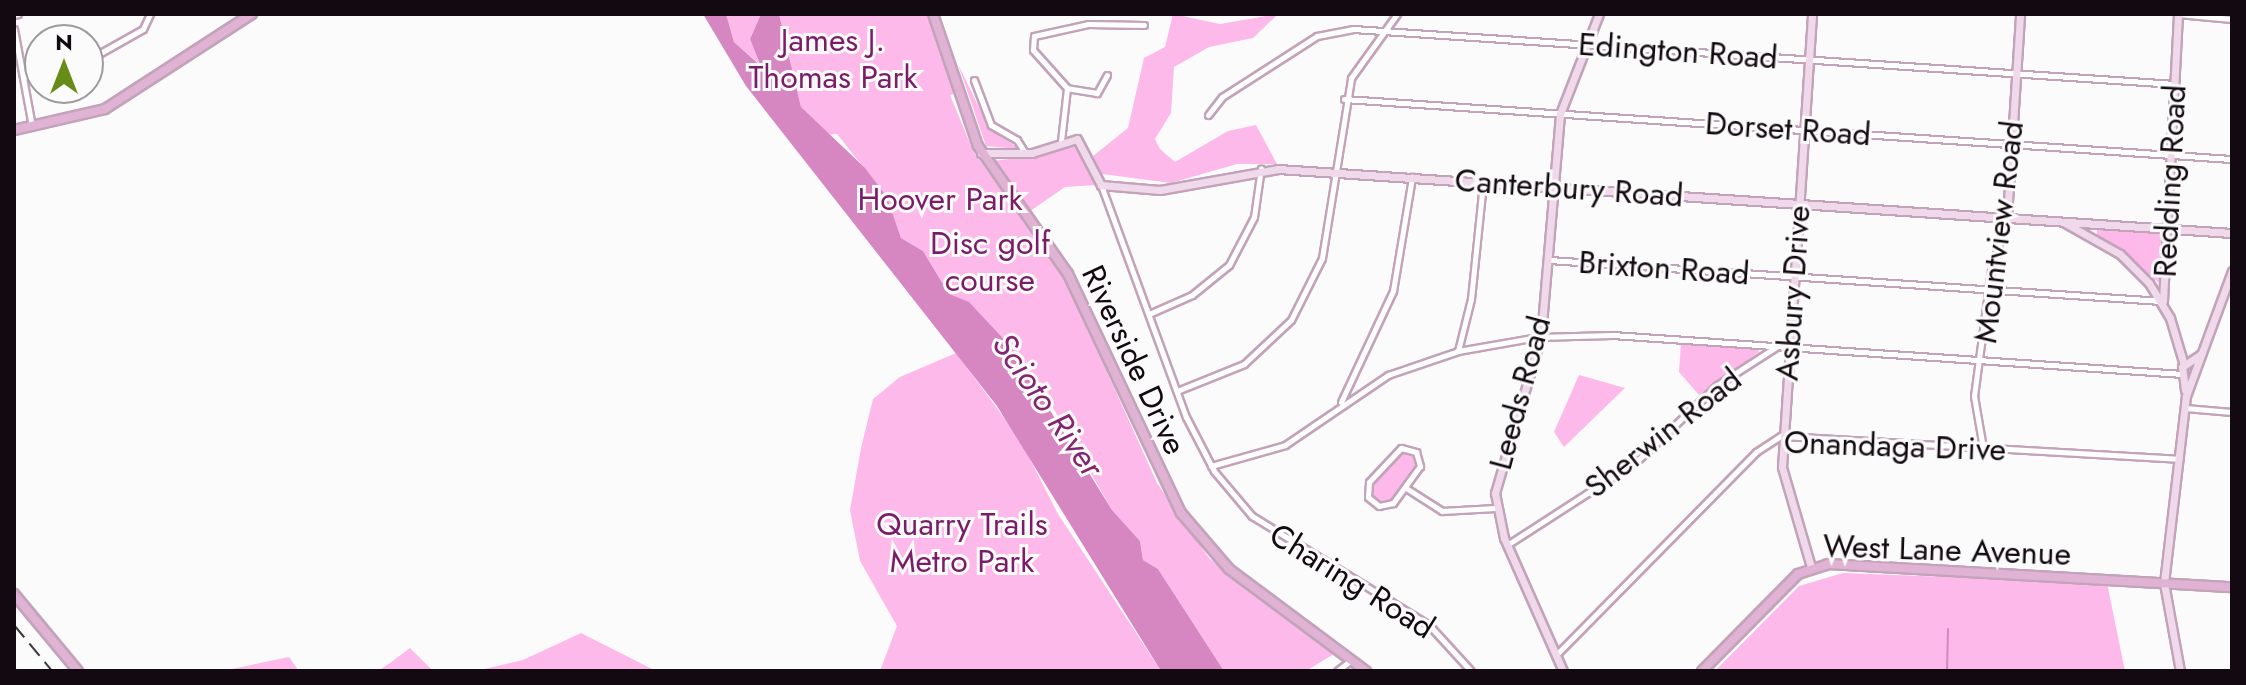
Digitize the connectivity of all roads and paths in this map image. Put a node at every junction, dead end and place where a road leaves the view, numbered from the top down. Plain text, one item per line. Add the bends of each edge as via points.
1 (252, 14) edge
2 (933, 14) edge
3 (1397, 14) edge
4 (1599, 14) edge
5 (1812, 14) edge
6 (2020, 14) edge
7 (2178, 14) edge
8 (150, 16) edge
9 (2232, 19) edge
10 (1144, 25) dead end
11 (14, 29) edge
12 (1380, 31) junction
13 (1590, 45) junction
14 (104, 49) edge
15 (1809, 60) junction
16 (2016, 73) junction
17 (1107, 75) dead end
18 (23, 77) joint
19 (974, 80) dead end
20 (2175, 84) junction
21 (1067, 88) junction
22 (1344, 99) junction
23 (1560, 114) junction
24 (1208, 115) dead end
25 (32, 126) junction
26 (14, 130) edge
27 (1804, 131) junction
28 (1061, 141) junction
29 (2012, 144) junction
30 (981, 153) junction
31 (1025, 154) junction
32 (2172, 155) junction
33 (2232, 159) edge
34 (1261, 168) junction
35 (1336, 172) junction
36 (1412, 177) junction
37 (1483, 182) junction
38 (1101, 185) junction
39 (1554, 187) junction
40 (1799, 203) junction
41 (2007, 217) junction
42 (2060, 221) junction
43 (2169, 228) junction
44 (2232, 233) edge
45 (1549, 260) junction
46 (2232, 271) edge
47 (1794, 276) junction
48 (1990, 290) junction
49 (2163, 301) junction
50 (1149, 314) junction
51 (1541, 336) junction
52 (1777, 346) junction
53 (1790, 347) junction
54 (1458, 351) junction
55 (1984, 360) junction
56 (2188, 370) junction
57 (1177, 391) junction
58 (1341, 403) junction
59 (2185, 408) junction
60 (2232, 412) edge
61 (1784, 436) junction
62 (1983, 448) junction
63 (2179, 459) junction
64 (1211, 466) junction
65 (1406, 488) junction
66 (1495, 508) junction
67 (1507, 545) junction
68 (1811, 567) junction
69 (2164, 583) junction
70 (2232, 587) edge
71 (14, 594) edge
72 (1556, 655) junction
73 (1351, 660) junction
74 (78, 671) edge
75 (1337, 671) edge
76 (1366, 671) edge
77 (1471, 671) edge
78 (1563, 671) edge
79 (1702, 671) edge
80 (2180, 671) edge

1 - 25 main road via 105,109
2 - 30 main road, Riverside Drive
3 - 12 street
4 - 13 street, Leeds Road
5 - 15 street, Asbury Drive
6 - 16 street, Mountview Road
7 - 9 street
7 - 20 street, Redding Road
8 - 14 street
10 - 21 street via 1037,33 1033,50
11 - 18 street
12 - 13 street, Edington Road
12 - 22 street
12 - 24 street, Edington Road via 1317,36 1222,97
13 - 15 street, Edington Road
13 - 23 street, Leeds Road
15 - 16 street, Edington Road
15 - 27 street, Asbury Drive
16 - 20 street, Edington Road
16 - 29 street, Mountview Road
17 - 21 street via 1097,93
18 - 25 street
19 - 31 street via 991,125 1017,140
20 - 32 street, Redding Road
21 - 28 street
22 - 23 street, Dorset Road
22 - 35 street
23 - 27 street, Dorset Road
23 - 39 street, Leeds Road
25 - 26 main road
27 - 29 street, Dorset Road
27 - 40 street, Asbury Drive
28 - 31 street
28 - 38 street via 1085,144
29 - 32 street, Dorset Road
29 - 41 street, Mountview Road
30 - 31 street
30 - 73 main road, Riverside Drive via 1068,274 1191,528 1238,577
32 - 33 street, Dorset Road
32 - 43 street, Redding Road
34 - 35 street, Canterbury Road
34 - 38 street, Canterbury Road via 1170,189
34 - 50 street via 1254,217 1229,265 1205,287
35 - 36 street, Canterbury Road
35 - 57 street via 1322,258 1291,320 1244,364
36 - 37 street, Canterbury Road
36 - 58 street via 1393,291
37 - 39 street, Canterbury Road
37 - 54 street via 1475,272
38 - 50 street, Charing Road
39 - 40 street, Canterbury Road
39 - 45 street, Leeds Road
40 - 41 street, Canterbury Road
40 - 47 street, Asbury Drive
41 - 42 street, Canterbury Road
41 - 48 street, Mountview Road
42 - 43 street
42 - 49 street, Canterbury Road via 2120,254
43 - 44 street
43 - 49 street, Redding Road
45 - 47 street, Brixton Road
45 - 51 street, Leeds Road
46 - 56 street via 2204,349
47 - 48 street, Brixton Road
47 - 53 street, Asbury Drive
48 - 49 street, Brixton Road
48 - 55 street, Mountview Road
49 - 56 street, Redding Road
50 - 57 street, Charing Road
51 - 52 street
51 - 54 street
51 - 66 street, Leeds Road via 1497,469
52 - 53 street
52 - 67 street, Sherwin Road via 1717,385 1637,461
53 - 55 street
53 - 61 street, Asbury Drive
54 - 58 street via 1388,375
55 - 56 street
55 - 62 street, Mountview Road via 1973,401
56 - 59 street, Redding Road
57 - 64 street, Charing Road
58 - 64 street via 1285,445
59 - 60 street
59 - 63 street, Redding Road
61 - 62 street, Onandaga Drive
61 - 68 street, Asbury Drive via 1782,476
61 - 72 street, Onandaga Drive via 1756,452
62 - 63 street, Onandaga Drive
63 - 69 street, Redding Road
64 - 77 street, Charing Road via 1252,516 1429,625
65 - 65 street via 1386,506 1368,497 1369,482 1401,448 1420,459
65 - 66 street via 1442,511
66 - 67 street, Leeds Road
67 - 72 street, Leeds Road
68 - 69 main road, West Lane Avenue
68 - 79 main road, West Lane Avenue
69 - 70 main road, West Lane Avenue
69 - 80 street, Redding Road
71 - 74 main road
72 - 78 street, Leeds Road
73 - 75 street
73 - 76 main road, Riverside Drive

